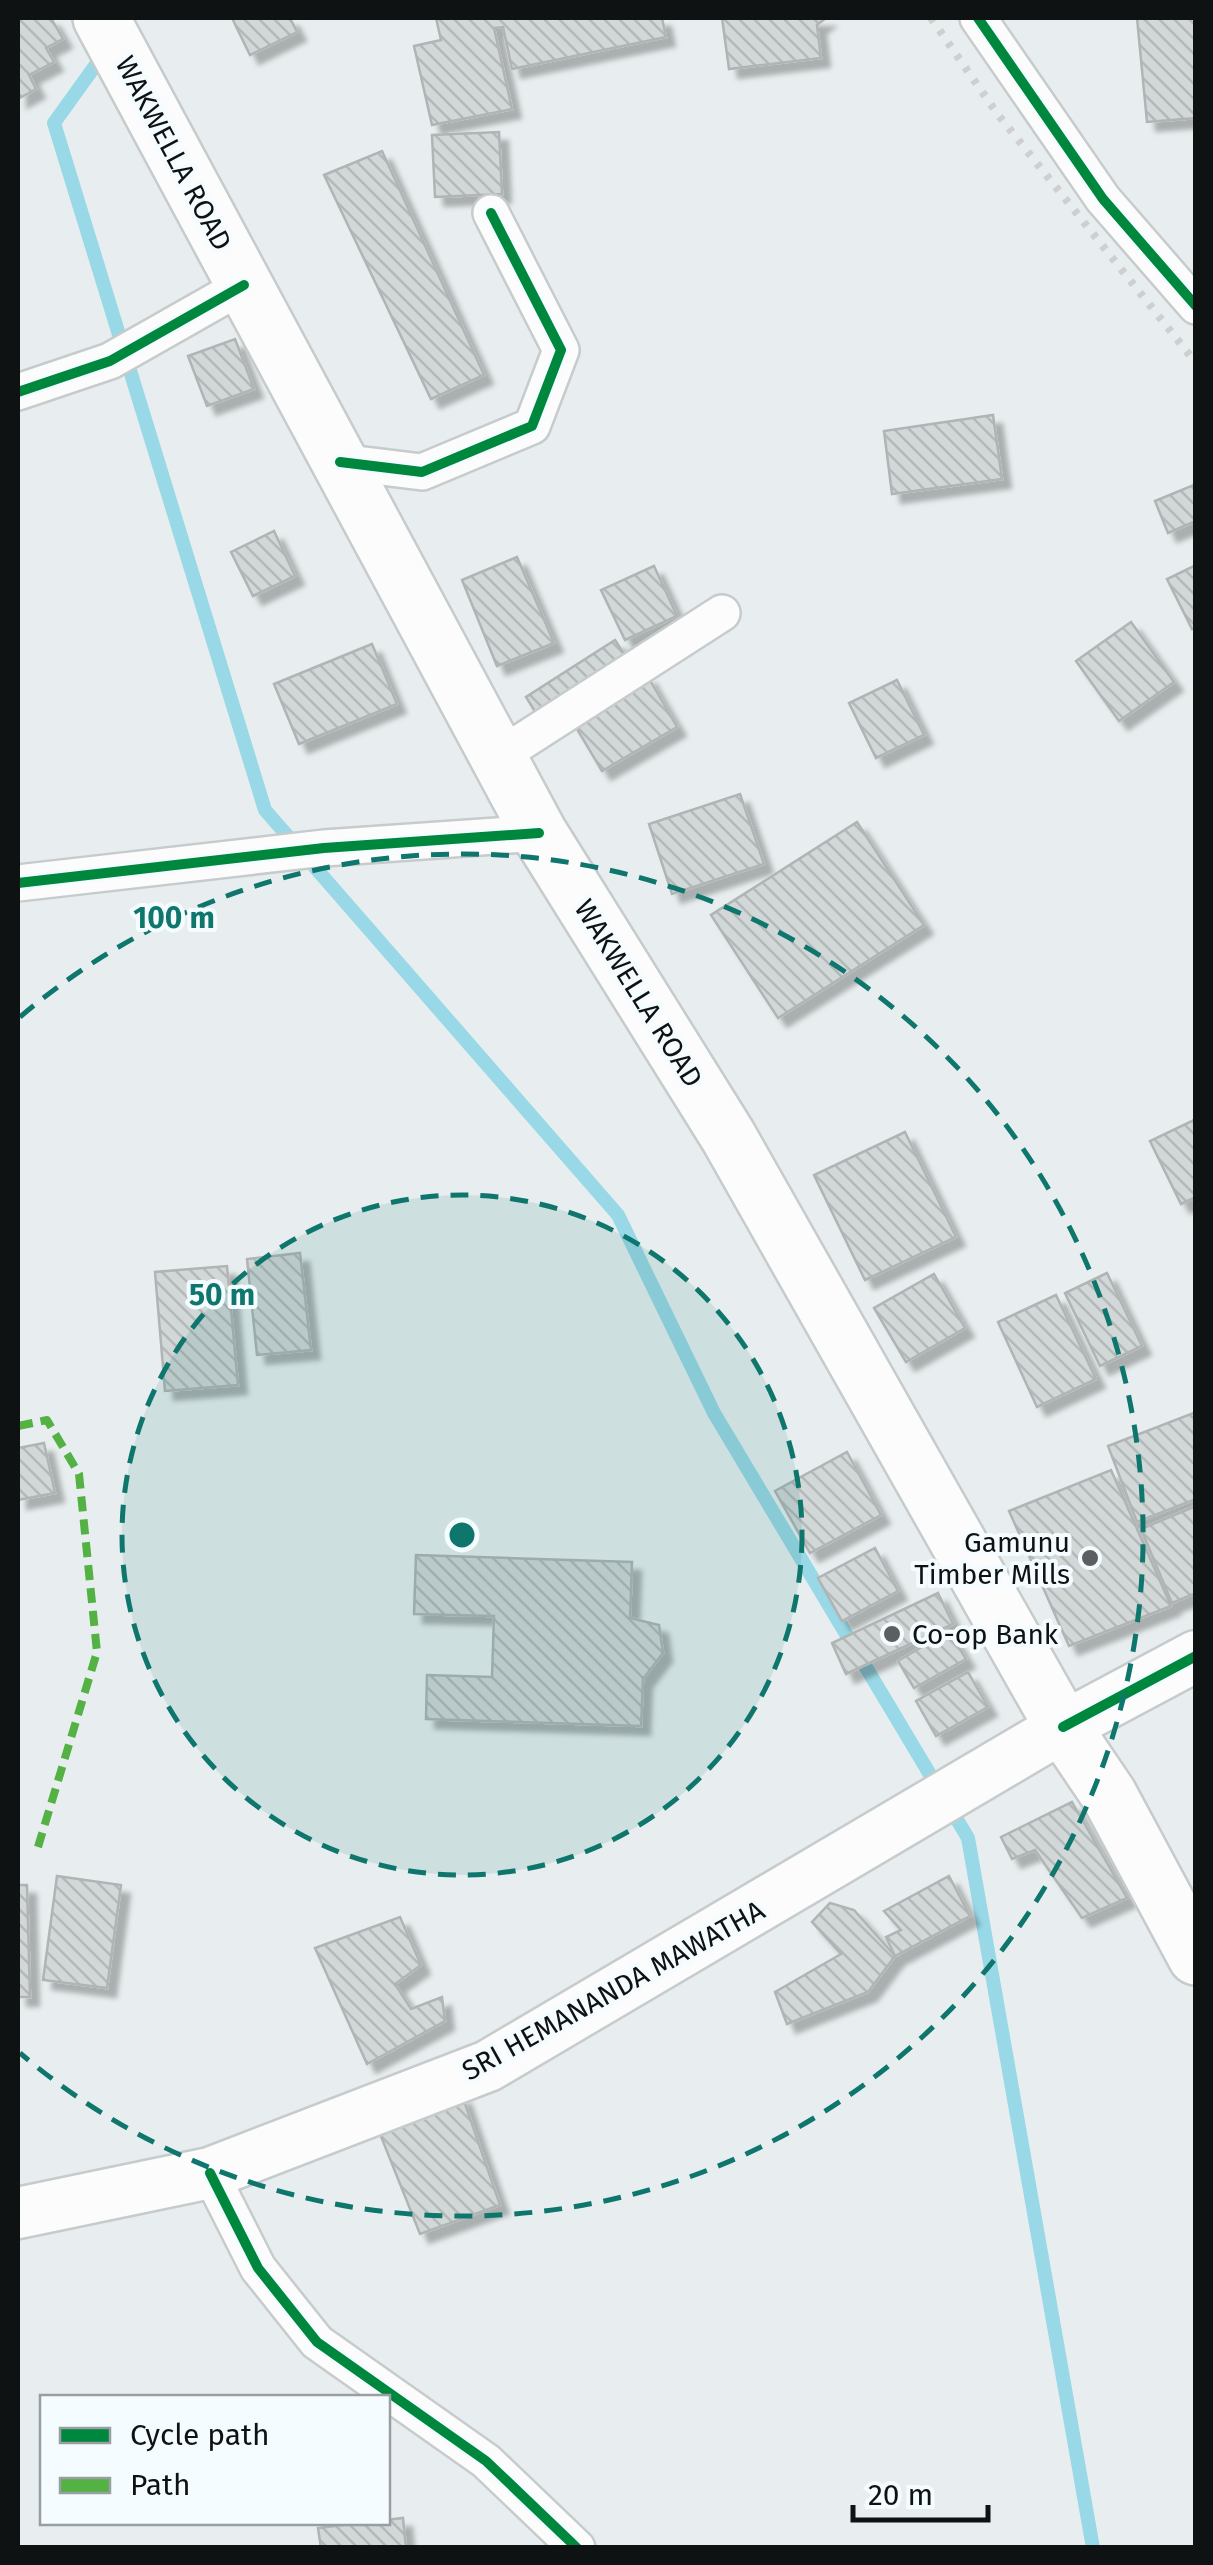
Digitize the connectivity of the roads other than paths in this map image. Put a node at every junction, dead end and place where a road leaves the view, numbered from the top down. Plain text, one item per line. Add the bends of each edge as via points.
1 (101, 18) edge
2 (978, 18) edge
3 (491, 213) dead end
4 (244, 284) junction
5 (1196, 306) edge
6 (18, 392) edge
7 (340, 462) junction
8 (722, 613) dead end
9 (498, 756) junction
10 (539, 833) junction
11 (18, 883) edge
12 (1196, 1656) edge
13 (1063, 1727) junction
14 (1196, 1957) edge
15 (210, 2173) junction
16 (18, 2213) edge
17 (577, 2548) edge

1 - 4 main road, WAKWELLA ROAD
2 - 5 street via 1103,199
3 - 7 street via 561,350 532,426 422,472
4 - 6 street via 110,361
4 - 7 main road, WAKWELLA ROAD
7 - 9 main road, WAKWELLA ROAD
8 - 9 street
9 - 10 main road, WAKWELLA ROAD
10 - 11 street via 324,848
10 - 13 main road, WAKWELLA ROAD via 728,1136
12 - 13 main road, SRI HEMANANDA MAWATHA
13 - 14 main road, WAKWELLA ROAD
13 - 15 main road, SRI HEMANANDA MAWATHA via 488,2066
15 - 16 main road, SRI HEMANANDA MAWATHA
15 - 17 street via 258,2268 317,2342 486,2461

